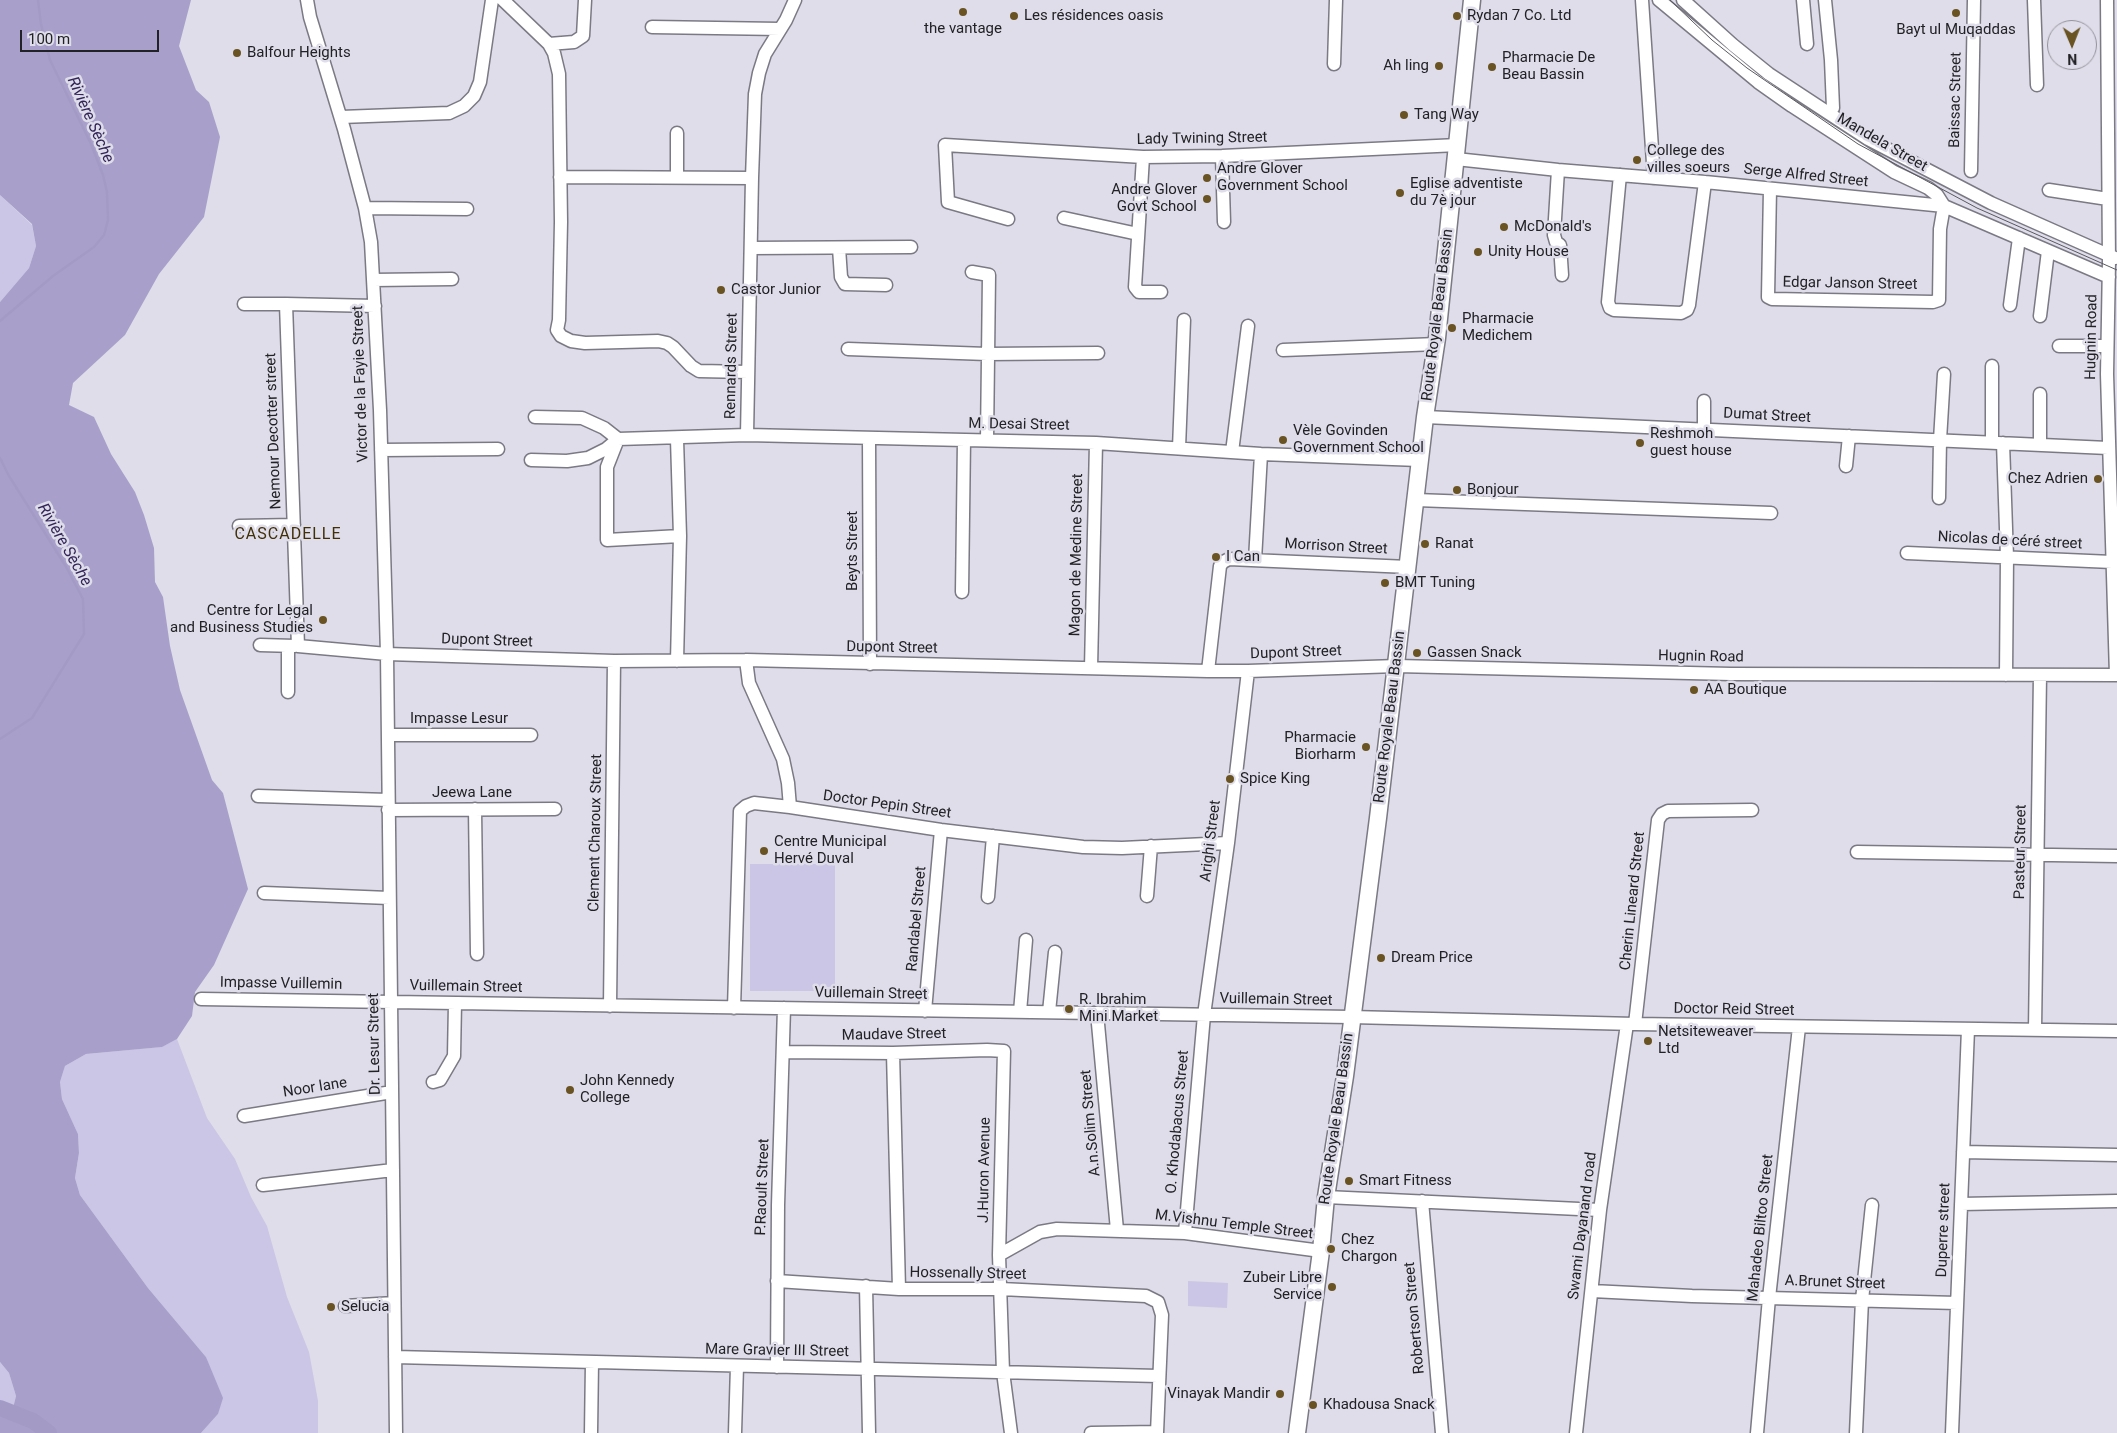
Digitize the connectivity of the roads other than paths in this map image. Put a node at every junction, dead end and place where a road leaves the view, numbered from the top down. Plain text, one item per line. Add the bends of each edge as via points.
1 (307, 0) edge
2 (492, 0) edge
3 (503, 0) edge
4 (585, 0) edge
5 (794, 0) edge
6 (1336, 0) edge
7 (1472, 0) edge
8 (1642, 0) edge
9 (1658, 0) edge
10 (1683, 0) edge
11 (1803, 0) edge
12 (1825, 0) edge
13 (1974, 0) edge
14 (2034, 0) edge
15 (2106, 0) edge
16 (652, 27) dead end
17 (780, 29) junction
18 (2112, 43) edge
19 (549, 44) junction
20 (1807, 44) dead end
21 (1334, 64) dead end
22 (2038, 85) dead end
23 (1833, 108) dead end
24 (341, 117) junction
25 (678, 133) dead end
26 (1457, 152) junction
27 (1222, 156) junction
28 (1143, 157) junction
29 (1558, 170) junction
30 (1971, 171) dead end
31 (1620, 175) junction
32 (560, 177) junction
33 (677, 177) junction
34 (752, 178) junction
35 (1654, 178) junction
36 (1705, 182) junction
37 (1770, 189) junction
38 (2049, 190) dead end
39 (2108, 199) junction
40 (1944, 206) junction
41 (365, 208) junction
42 (467, 209) dead end
43 (1064, 218) dead end
44 (1008, 219) dead end
45 (1224, 222) dead end
46 (1138, 234) junction
47 (2019, 238) junction
48 (911, 247) dead end
49 (751, 248) junction
50 (839, 248) junction
51 (2048, 250) junction
52 (2113, 257) edge
53 (972, 272) dead end
54 (1562, 275) dead end
55 (2110, 277) junction
56 (452, 279) dead end
57 (373, 280) junction
58 (886, 285) dead end
59 (1161, 292) dead end
60 (244, 304) dead end
61 (286, 304) junction
62 (2010, 305) dead end
63 (375, 306) junction
64 (2040, 316) dead end
65 (1184, 320) dead end
66 (1248, 326) dead end
67 (1436, 344) junction
68 (2059, 346) dead end
69 (2108, 346) junction
70 (848, 349) dead end
71 (1282, 350) dead end
72 (1098, 353) dead end
73 (987, 354) junction
74 (1992, 366) dead end
75 (748, 372) junction
76 (1944, 374) dead end
77 (2112, 374) edge
78 (2040, 394) dead end
79 (1704, 401) dead end
80 (534, 416) dead end
81 (1425, 417) junction
82 (1704, 429) junction
83 (747, 435) junction
84 (1849, 436) junction
85 (869, 438) junction
86 (618, 439) junction
87 (677, 439) junction
88 (964, 440) junction
89 (987, 440) junction
90 (1940, 440) junction
91 (1997, 442) junction
92 (1096, 443) junction
93 (2040, 444) junction
94 (1179, 448) junction
95 (2108, 448) junction
96 (498, 449) dead end
97 (381, 450) junction
98 (1232, 452) junction
99 (1261, 454) junction
100 (531, 460) dead end
101 (1419, 460) junction
102 (1846, 466) dead end
103 (1938, 498) dead end
104 (1416, 500) junction
105 (1771, 513) dead end
106 (294, 525) junction
107 (239, 526) dead end
108 (680, 536) junction
109 (1906, 552) dead end
110 (2007, 557) junction
111 (1254, 560) junction
112 (2112, 562) junction
113 (1408, 567) junction
114 (962, 592) dead end
115 (260, 645) dead end
116 (293, 646) junction
117 (387, 654) junction
118 (746, 660) junction
119 (614, 661) junction
120 (677, 661) junction
121 (870, 664) junction
122 (1396, 666) junction
123 (1091, 668) junction
124 (1208, 671) junction
125 (1248, 671) junction
126 (2006, 675) junction
127 (2040, 675) junction
128 (2116, 675) edge
129 (288, 692) dead end
130 (388, 735) junction
131 (531, 735) dead end
132 (258, 796) dead end
133 (388, 805) junction
134 (790, 807) junction
135 (475, 809) junction
136 (555, 809) dead end
137 (1752, 810) dead end
138 (941, 830) junction
139 (993, 836) junction
140 (1228, 843) junction
141 (1152, 846) junction
142 (1856, 852) dead end
143 (2037, 855) junction
144 (2117, 856) edge
145 (264, 893) dead end
146 (988, 896) dead end
147 (1147, 896) dead end
148 (389, 898) junction
149 (1026, 940) dead end
150 (1055, 952) dead end
151 (478, 954) dead end
152 (201, 999) dead end
153 (391, 1002) junction
154 (455, 1003) junction
155 (610, 1006) junction
156 (734, 1008) junction
157 (784, 1008) junction
158 (925, 1011) junction
159 (1020, 1012) junction
160 (1049, 1012) junction
161 (1097, 1013) junction
162 (1204, 1015) junction
163 (1351, 1018) junction
164 (1631, 1024) junction
165 (1799, 1027) junction
166 (1968, 1029) junction
167 (2035, 1030) junction
168 (2117, 1031) edge
169 (1004, 1051) joint
170 (784, 1052) junction
171 (894, 1053) junction
172 (433, 1082) dead end
173 (392, 1092) junction
174 (244, 1116) dead end
175 (1963, 1152) junction
176 (2117, 1154) edge
177 (392, 1170) junction
178 (264, 1185) dead end
179 (1326, 1197) junction
180 (1422, 1201) junction
181 (2117, 1201) edge
182 (1961, 1204) junction
183 (1872, 1205) dead end
184 (1600, 1210) junction
185 (1117, 1230) junction
186 (1185, 1232) junction
187 (1321, 1251) junction
188 (999, 1255) junction
189 (776, 1281) junction
190 (866, 1286) junction
191 (900, 1289) junction
192 (1001, 1289) junction
193 (1592, 1291) junction
194 (1769, 1298) junction
195 (1862, 1300) junction
196 (394, 1303) junction
197 (1957, 1303) junction
198 (345, 1306) dead end
199 (395, 1357) junction
200 (592, 1362) junction
201 (737, 1366) junction
202 (777, 1367) junction
203 (868, 1369) junction
204 (1003, 1372) junction
205 (1158, 1376) junction
206 (396, 1433) edge
207 (591, 1433) edge
208 (735, 1433) edge
209 (869, 1433) edge
210 (1010, 1433) edge
211 (1091, 1433) edge
212 (1157, 1433) edge
213 (1297, 1433) edge
214 (1442, 1433) edge
215 (1576, 1433) edge
216 (1757, 1433) edge
217 (1856, 1433) edge
218 (1952, 1433) edge

1 - 24 street, Victor de la Fayie Street
2 - 24 street via 480,82 474,96 464,106 449,112
3 - 19 street
4 - 19 street via 583,36 574,42
5 - 17 street, Rennards Street
6 - 21 street
7 - 26 main road, Route Royale Beau Bassin
8 - 35 street
9 - 40 street, Mandela Street via 1792,106 1894,172 1928,188
10 - 52 street via 1755,63 1868,139 1991,203
11 - 20 street
12 - 23 street via 1832,60
13 - 30 street, Baissac Street
14 - 22 street
15 - 18 street, Hugnin Road
16 - 17 street
17 - 34 street, Rennards Street via 765,54 755,94
18 - 39 street, Hugnin Road
19 - 32 street via 559,74
24 - 41 street, Victor de la Fayie Street
25 - 33 street
26 - 27 street, Lady Twining Street
26 - 29 street, Serge Alfred Street
26 - 67 main road, Route Royale Beau Bassin
27 - 28 street, Lady Twining Street
27 - 45 street
28 - 44 street, Lady Twining Street via 945,145 948,202
28 - 46 street
29 - 31 street, Serge Alfred Street
29 - 54 street via 1554,235 1560,245
31 - 35 street, Serge Alfred Street
31 - 36 street via 1608,302 1614,310 1681,313 1687,310
32 - 33 street
32 - 75 street via 557,330 561,336 585,343 658,341 667,343 698,370
33 - 34 street
34 - 49 street, Rennards Street
35 - 36 street, Serge Alfred Street
36 - 37 street, Serge Alfred Street
37 - 40 street, Serge Alfred Street
37 - 40 street, Edgar Janson Street via 1767,290 1768,297 1772,299 1939,300 1940,229
38 - 39 street
39 - 52 street, Hugnin Road
40 - 47 street, Mandela Street
41 - 42 street
41 - 57 street, Victor de la Fayie Street
43 - 46 street
46 - 59 street via 1135,287 1139,292
47 - 51 street, Mandela Street
47 - 62 street
48 - 50 street
49 - 50 street
49 - 75 street, Rennards Street
50 - 58 street via 840,277 845,284
51 - 55 street, Mandela Street
51 - 64 street
52 - 55 street, Hugnin Road
53 - 73 street via 989,274
55 - 69 street, Hugnin Road
56 - 57 street
57 - 63 street, Victor de la Fayie Street
60 - 61 street
61 - 63 street
61 - 106 street, Nemour Decotter street
63 - 97 street, Victor de la Fayie Street
65 - 94 street
66 - 98 street
67 - 71 street
67 - 81 main road, Route Royale Beau Bassin
68 - 69 street
69 - 77 street, Hugnin Road
70 - 73 street
72 - 73 street
73 - 89 street
74 - 91 street
75 - 83 street, Rennards Street
76 - 90 street
77 - 95 street, Hugnin Road
78 - 93 street
79 - 82 street
80 - 86 street via 582,418
81 - 82 street, Dumat Street
81 - 101 main road, Route Royale Beau Bassin
82 - 84 street, Dumat Street
83 - 85 street, M. Desai Street
83 - 87 street, M. Desai Street
84 - 90 street, Dumat Street
84 - 102 street
85 - 88 street, M. Desai Street
85 - 121 street, Beyts Street
86 - 87 street, M. Desai Street
86 - 100 street via 588,458
86 - 108 street via 607,466 607,540
87 - 108 street
88 - 89 street, M. Desai Street
88 - 114 street
89 - 92 street, M. Desai Street
90 - 91 street, Dumat Street
90 - 103 street
91 - 93 street, Dumat Street
91 - 110 street
92 - 94 street, M. Desai Street
92 - 123 street, Magon de Medine Street
93 - 95 street, Dumat Street
94 - 98 street, M. Desai Street
95 - 112 street, Hugnin Road
96 - 97 street
97 - 117 street, Victor de la Fayie Street
98 - 99 street, M. Desai Street
99 - 101 street, M. Desai Street
99 - 111 street
101 - 104 main road, Route Royale Beau Bassin
104 - 105 street
104 - 113 main road, Route Royale Beau Bassin
106 - 107 street
106 - 116 street, Nemour Decotter street
108 - 120 street
109 - 110 street, Nicolas de céré street
110 - 112 street, Nicolas de céré street
110 - 126 street
111 - 113 street, Morrison Street
111 - 124 street, Morrison Street via 1228,559 1220,566
112 - 128 street, Hugnin Road
113 - 122 main road, Route Royale Beau Bassin
115 - 116 street
116 - 117 street
116 - 129 street, Nemour Decotter street
117 - 119 street, Dupont Street
117 - 130 street, Dr. Lesur Street
118 - 120 street, Dupont Street
118 - 121 street, Dupont Street
118 - 134 street via 749,683 783,759
119 - 120 street, Dupont Street
119 - 155 street, Clement Charoux Street
121 - 123 street, Dupont Street
122 - 125 street, Dupont Street
122 - 126 street, Hugnin Road via 1731,674
122 - 163 main road, Route Royale Beau Bassin
123 - 124 street, Dupont Street
124 - 125 street, Dupont Street
125 - 140 street, Arighi Street
126 - 127 street, Hugnin Road
127 - 128 street, Hugnin Road
127 - 143 street, Pasteur Street
130 - 131 street, Impasse Lesur
130 - 133 street, Dr. Lesur Street
132 - 133 street, Jeewa Lane
133 - 135 street, Jeewa Lane
133 - 148 street, Dr. Lesur Street
134 - 138 street, Doctor Pepin Street
134 - 156 street, Doctor Pepin Street via 754,803 740,811
135 - 136 street, Jeewa Lane
135 - 151 street
137 - 164 street, Cherin Lineard Street via 1668,811 1658,820
138 - 139 street, Doctor Pepin Street
138 - 158 street, Randabel Street
139 - 141 street, Doctor Pepin Street via 1083,847
139 - 146 street
140 - 141 street, Doctor Pepin Street
140 - 162 street, Arighi Street
141 - 147 street
142 - 143 street
143 - 144 street
143 - 167 street, Pasteur Street
145 - 148 street
148 - 153 street, Dr. Lesur Street
149 - 159 street
150 - 160 street
152 - 153 street, Impasse Vuillemin
153 - 154 street, Vuillemain Street
153 - 173 street, Dr. Lesur Street
154 - 155 street, Vuillemain Street
154 - 172 street via 454,1056 440,1080
155 - 156 street, Vuillemain Street
156 - 157 street, Vuillemain Street
157 - 158 street, Vuillemain Street
157 - 170 street, P.Raoult Street
158 - 159 street, Vuillemain Street
159 - 160 street, Vuillemain Street
160 - 161 street, Vuillemain Street
161 - 162 street, Vuillemain Street
161 - 185 street, A.n.Solim Street
162 - 163 street, Vuillemain Street
162 - 186 street, O. Khodabacus Street
163 - 164 street, Doctor Reid Street
163 - 179 main road, Route Royale Beau Bassin
164 - 165 street, Doctor Reid Street
164 - 184 street, Swami Dayanand road
165 - 166 street, Doctor Reid Street
165 - 194 street, Mahadeo Biltoo Street
166 - 167 street, Doctor Reid Street
166 - 175 street, Duperre street
167 - 168 street, Doctor Reid Street
169 - 171 street, Maudave Street
169 - 188 street, J.Huron Avenue
170 - 171 street, Maudave Street
170 - 189 street, P.Raoult Street
171 - 191 street
173 - 174 street, Noor lane
173 - 177 street, Dr. Lesur Street
175 - 176 street
175 - 182 street, Duperre street
177 - 178 street
177 - 196 street, Dr. Lesur Street
179 - 180 street
179 - 187 main road, Route Royale Beau Bassin
180 - 184 street
180 - 214 street, Robertson Street
181 - 182 street
182 - 197 street, Duperre street
183 - 195 street
184 - 193 street, Swami Dayanand road
185 - 186 street, M.Vishnu Temple Street
185 - 188 street, M.Vishnu Temple Street via 1057,1229 1040,1232
186 - 187 street, M.Vishnu Temple Street
187 - 213 main road, Route Royale Beau Bassin
188 - 192 street, J.Huron Avenue
189 - 190 street, Hossenally Street
189 - 202 street, P.Raoult Street
190 - 191 street, Hossenally Street
190 - 203 street
191 - 192 street, Hossenally Street
192 - 204 street, J.Huron Avenue
192 - 205 street, Hossenally Street via 1146,1296 1158,1302 1162,1315
193 - 194 street, A.Brunet Street
193 - 215 street, Swami Dayanand road
194 - 195 street, A.Brunet Street
194 - 216 street, Mahadeo Biltoo Street
195 - 197 street, A.Brunet Street
195 - 217 street
196 - 198 street
196 - 199 street, Dr. Lesur Street
197 - 218 street, Duperre street
199 - 200 street, Mare Gravier III Street
199 - 206 street, Dr. Lesur Street
200 - 201 street, Mare Gravier III Street
200 - 207 street
201 - 202 street, Mare Gravier III Street
201 - 208 street
202 - 203 street, Mare Gravier III Street
203 - 204 street, Mare Gravier III Street
203 - 209 street
204 - 205 street, Mare Gravier III Street
204 - 210 street, J.Huron Avenue
205 - 212 street
211 - 212 street

